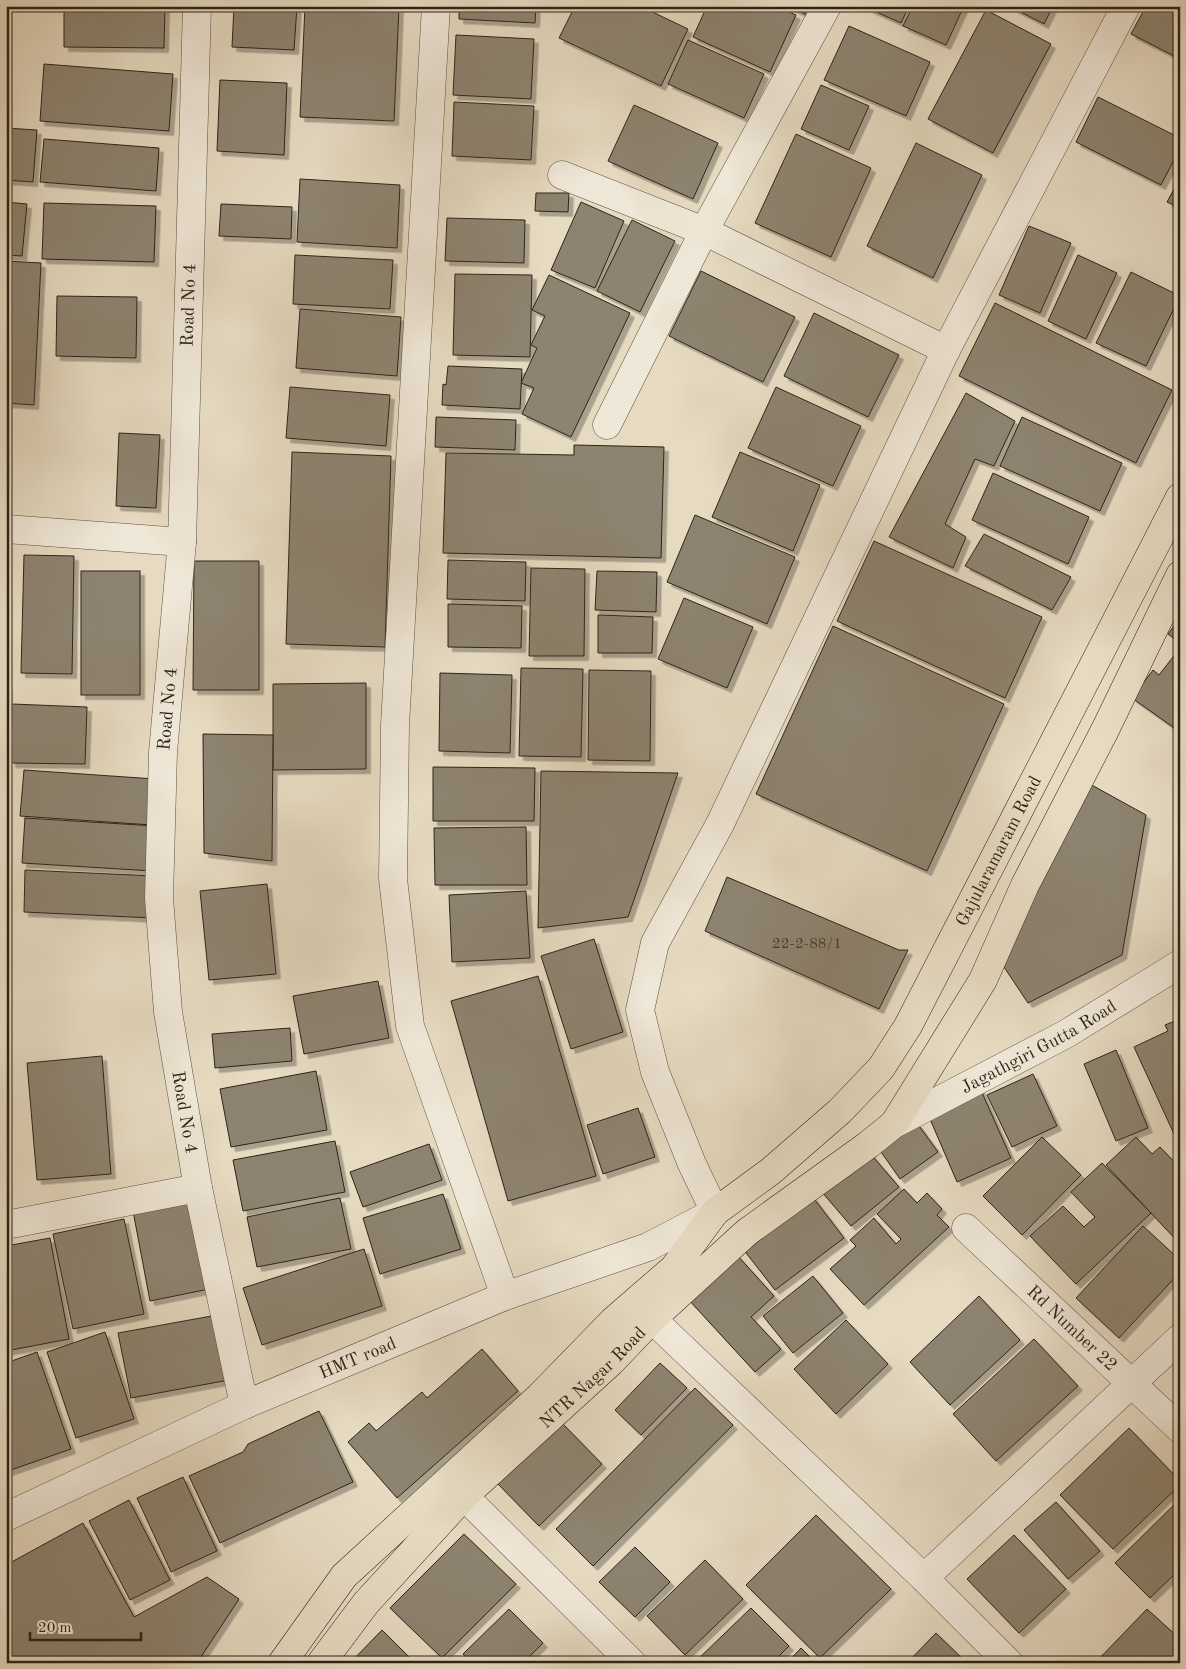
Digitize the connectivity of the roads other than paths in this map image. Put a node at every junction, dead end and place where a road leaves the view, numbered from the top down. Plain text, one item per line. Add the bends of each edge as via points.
1 (196, 6) edge
2 (436, 6) edge
3 (827, 6) edge
4 (1126, 6) edge
5 (562, 175) dead end
6 (704, 231) junction
7 (946, 350) junction
8 (606, 424) dead end
9 (1180, 497) edge
10 (6, 529) edge
11 (182, 542) junction
12 (1180, 575) edge
13 (1180, 964) edge
14 (894, 1124) junction
15 (198, 1188) junction
16 (715, 1212) junction
17 (6, 1225) edge
18 (966, 1228) dead end
19 (505, 1296) junction
20 (652, 1318) junction
21 (1180, 1338) edge
22 (1132, 1384) junction
23 (244, 1405) junction
24 (1180, 1429) edge
25 (464, 1496) junction
26 (6, 1517) edge
27 (924, 1578) junction
28 (282, 1663) edge
29 (320, 1663) edge
30 (632, 1663) edge
31 (1009, 1663) edge

1 - 11 street, Road No 4
2 - 19 street via 395,724 393,879 410,1026
3 - 6 street
4 - 7 street
5 - 6 street
6 - 7 street
6 - 8 street
7 - 16 street via 720,824 655,943 640,1010 655,1072
9 - 16 main road, Gajularamaram Road via 908,1026 881,1068 840,1111 771,1171
10 - 11 street
11 - 15 street, Road No 4 via 163,752 159,898 168,1012
12 - 14 main road via 1025,885 983,980
13 - 14 street, Jagathgiri Gutta Road via 1066,1034
14 - 20 main road, NTR Nagar Road via 747,1232
15 - 17 street
15 - 23 street, Road No 4
16 - 19 street, HMT road via 648,1247
16 - 28 main road, NTR Nagar Road via 674,1268 613,1321 539,1397 344,1576
18 - 22 street, Rd Number 22
19 - 23 street, HMT road
20 - 25 main road, NTR Nagar Road via 611,1362
20 - 27 street
21 - 22 street
22 - 24 street, Rd Number 22
22 - 27 street
23 - 26 street, HMT road
25 - 29 main road, NTR Nagar Road via 366,1603
25 - 30 street
27 - 31 street

